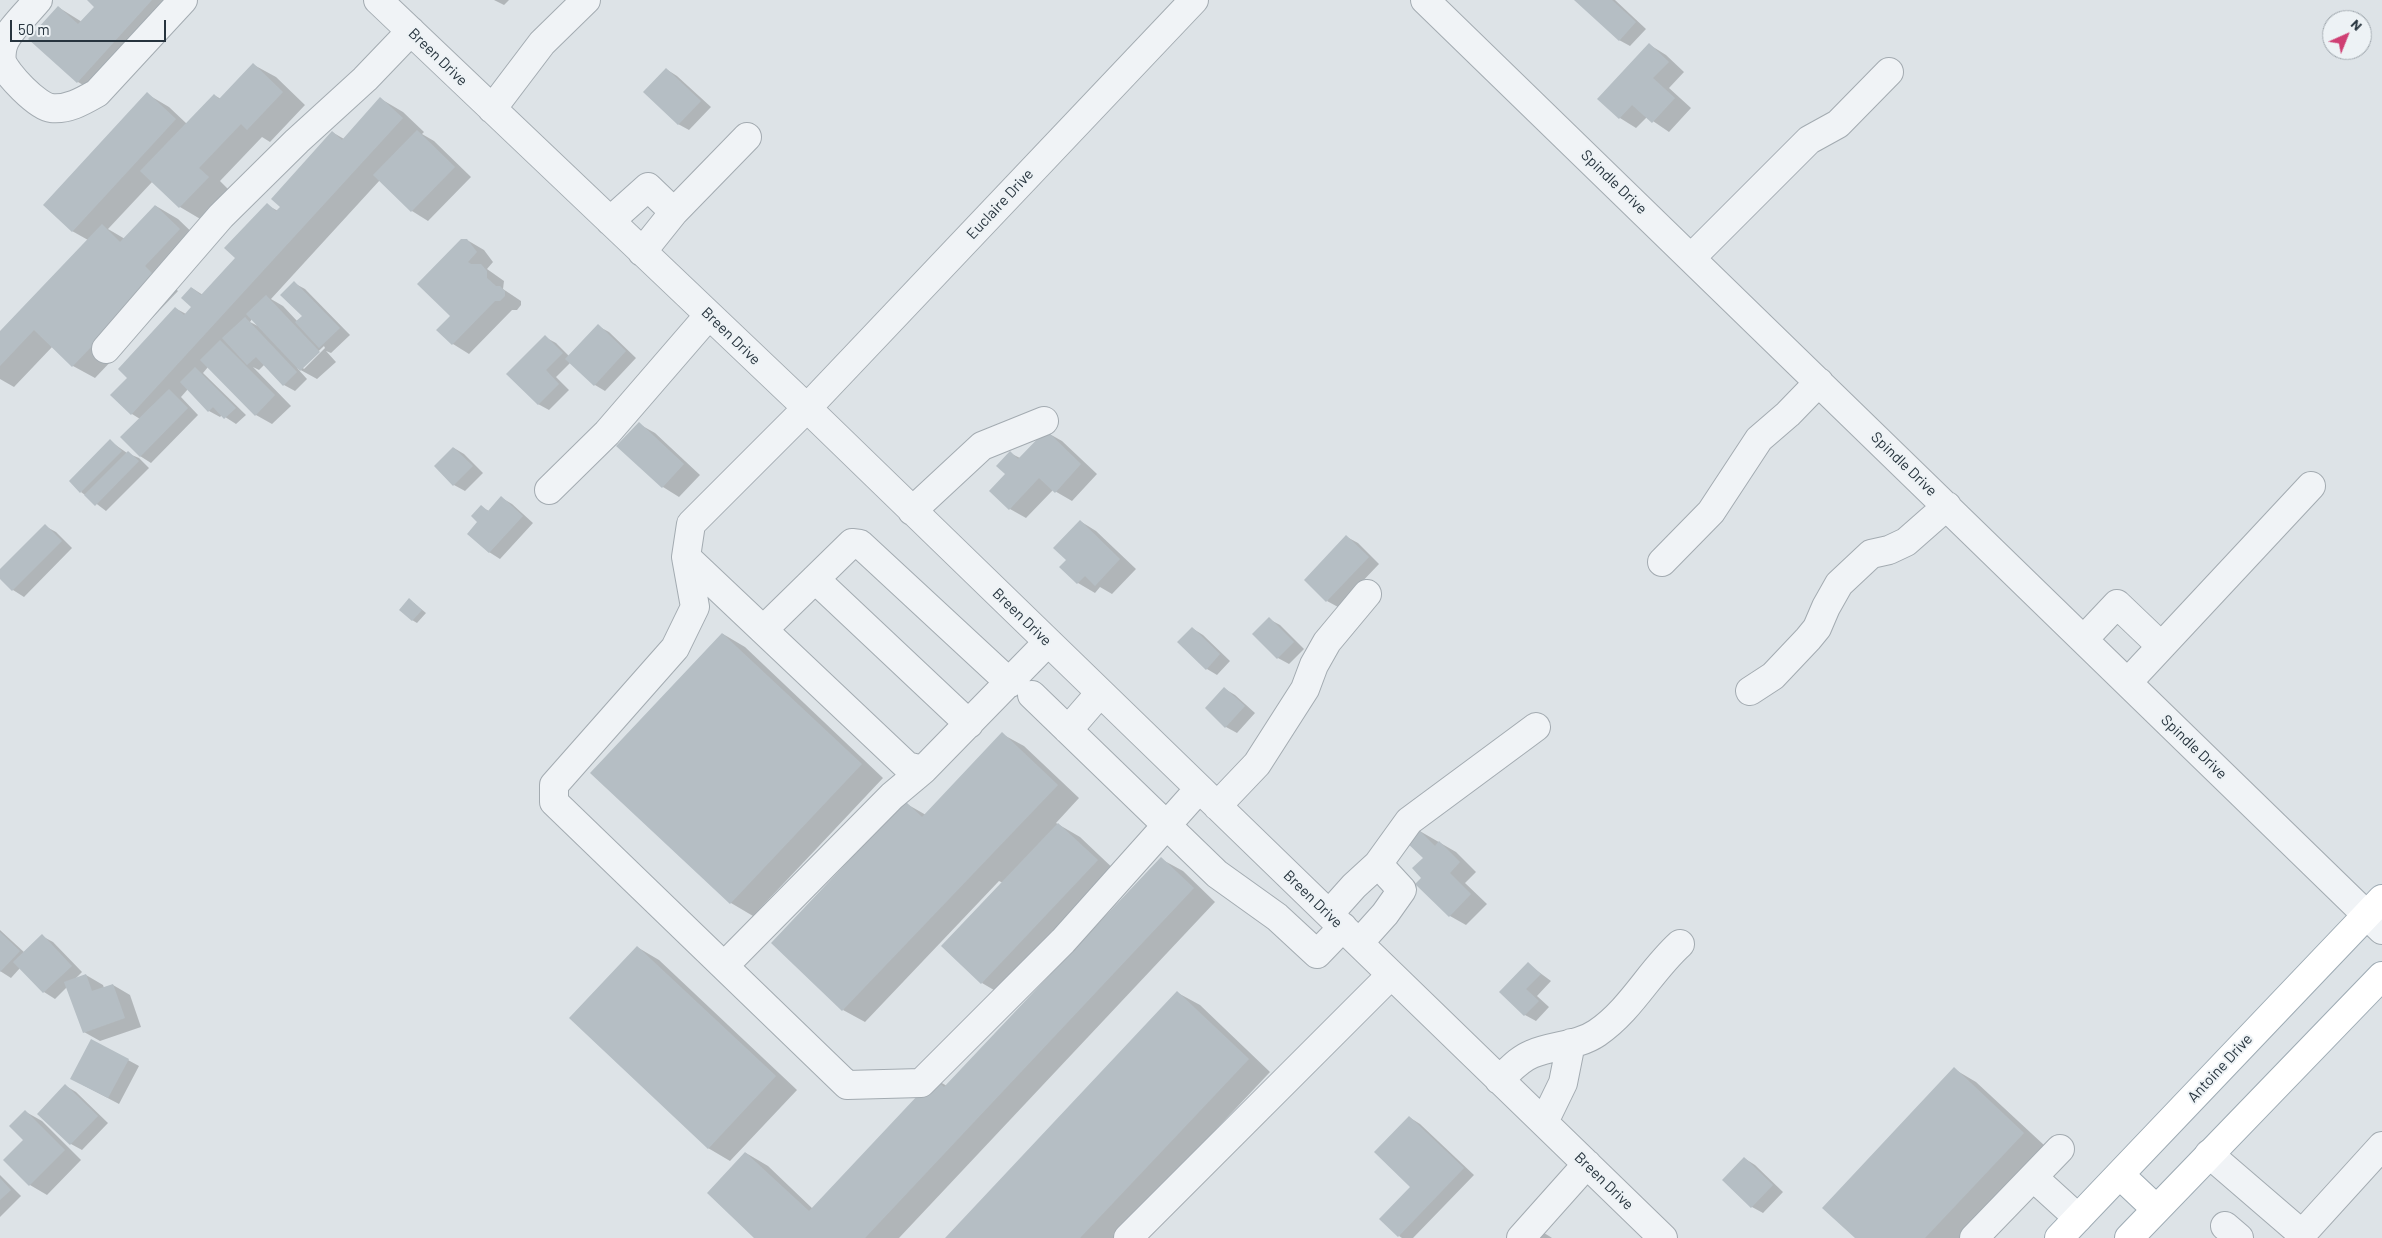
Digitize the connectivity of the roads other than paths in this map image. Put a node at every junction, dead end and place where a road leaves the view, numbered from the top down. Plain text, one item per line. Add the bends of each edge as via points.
1 (38, 0) edge
2 (183, 0) edge
3 (378, 0) edge
4 (586, 0) edge
5 (1194, 0) edge
6 (1425, 0) edge
7 (411, 31) junction
8 (1889, 72) dead end
9 (492, 109) junction
10 (748, 137) dead end
11 (674, 212) junction
12 (610, 221) junction
13 (642, 252) junction
14 (1692, 258) junction
15 (709, 315) junction
16 (106, 349) dead end
17 (1820, 382) junction
18 (807, 408) junction
19 (1044, 421) dead end
20 (2311, 486) dead end
21 (548, 490) dead end
22 (1948, 506) junction
23 (912, 511) junction
24 (686, 558) junction
25 (1662, 562) dead end
26 (815, 579) junction
27 (1367, 594) dead end
28 (763, 630) junction
29 (2084, 639) junction
30 (1048, 642) junction
31 (2161, 646) junction
32 (2128, 682) junction
33 (1021, 689) junction
34 (1750, 692) dead end
35 (1100, 693) junction
36 (969, 724) junction
37 (1536, 727) dead end
38 (1068, 730) junction
39 (923, 770) junction
40 (1208, 798) junction
41 (1166, 824) junction
42 (1378, 864) junction
43 (1303, 890) junction
44 (2377, 914) edge
45 (1277, 917) junction
46 (1344, 928) junction
47 (1680, 944) dead end
48 (724, 966) junction
49 (1391, 974) junction
50 (2382, 976) edge
51 (1571, 1043) junction
52 (1499, 1080) junction
53 (1544, 1122) junction
54 (2382, 1146) edge
55 (2060, 1149) dead end
56 (2209, 1154) junction
57 (1587, 1164) junction
58 (2120, 1174) junction
59 (2033, 1177) junction
60 (2156, 1209) junction
61 (2078, 1218) junction
62 (2301, 1236) edge
63 (1128, 1238) edge
64 (1522, 1238) edge
65 (1663, 1238) edge
66 (1974, 1238) edge
67 (2059, 1238) edge
68 (2129, 1238) edge

1 - 2 street via 3,44 2,62 15,81 34,100 48,108 64,108 97,93
3 - 7 street, Breen Drive
4 - 9 street via 542,42
5 - 18 street, Euclaire Drive
6 - 14 street, Spindle Drive
7 - 9 street, Breen Drive
7 - 16 street via 221,216
8 - 14 street via 1838,124 1809,140
9 - 12 street, Breen Drive
10 - 11 street
11 - 12 street via 648,187
11 - 13 street
12 - 13 street, Breen Drive
13 - 15 street, Breen Drive
14 - 17 street, Spindle Drive
15 - 18 street, Breen Drive
15 - 21 street via 607,433
17 - 22 street, Spindle Drive
17 - 25 street via 1759,439 1712,512
18 - 23 street, Breen Drive
18 - 24 street, Euclaire Drive via 691,524
19 - 23 street via 982,446
20 - 31 street
22 - 29 street, Spindle Drive
22 - 34 street via 1906,542 1871,554 1839,584 1817,628 1773,676
23 - 30 street, Breen Drive
24 - 28 street
24 - 48 street, Euclaire Drive via 695,607 675,648 554,785 554,802
26 - 28 street
26 - 33 street via 852,543 860,544
26 - 36 street
27 - 40 street, Euclaire Drive via 1327,642 1305,689 1257,764
28 - 39 street via 907,766
29 - 31 street via 2117,604
29 - 32 street, Spindle Drive
30 - 33 street
30 - 35 street, Breen Drive
31 - 32 street
32 - 44 street, Spindle Drive
33 - 36 street
33 - 38 street
35 - 38 street
35 - 40 street, Breen Drive
36 - 39 street
37 - 42 street via 1409,821
38 - 41 street
39 - 48 street via 892,796
40 - 41 street, Euclaire Drive
40 - 43 street, Breen Drive
41 - 45 street via 1217,874
41 - 48 street, Euclaire Drive via 1063,941 921,1084 847,1085
42 - 46 street via 1354,886
42 - 46 street via 1402,890 1385,914
43 - 45 street
43 - 46 street, Breen Drive
44 - 58 main road, Antoine Drive
45 - 46 street via 1317,954
46 - 49 street, Breen Drive
47 - 51 street via 1610,1023 1589,1038
49 - 52 street, Breen Drive
49 - 63 street
50 - 56 main road
51 - 52 street via 1531,1054
51 - 53 street via 1563,1083
52 - 53 street, Breen Drive
53 - 57 street, Breen Drive
54 - 62 street
55 - 59 street
56 - 60 main road
56 - 62 street
57 - 64 street
57 - 65 street, Breen Drive
58 - 60 main road
58 - 61 main road, Antoine Drive
59 - 61 street
59 - 66 street
60 - 68 main road
61 - 67 main road, Antoine Drive

